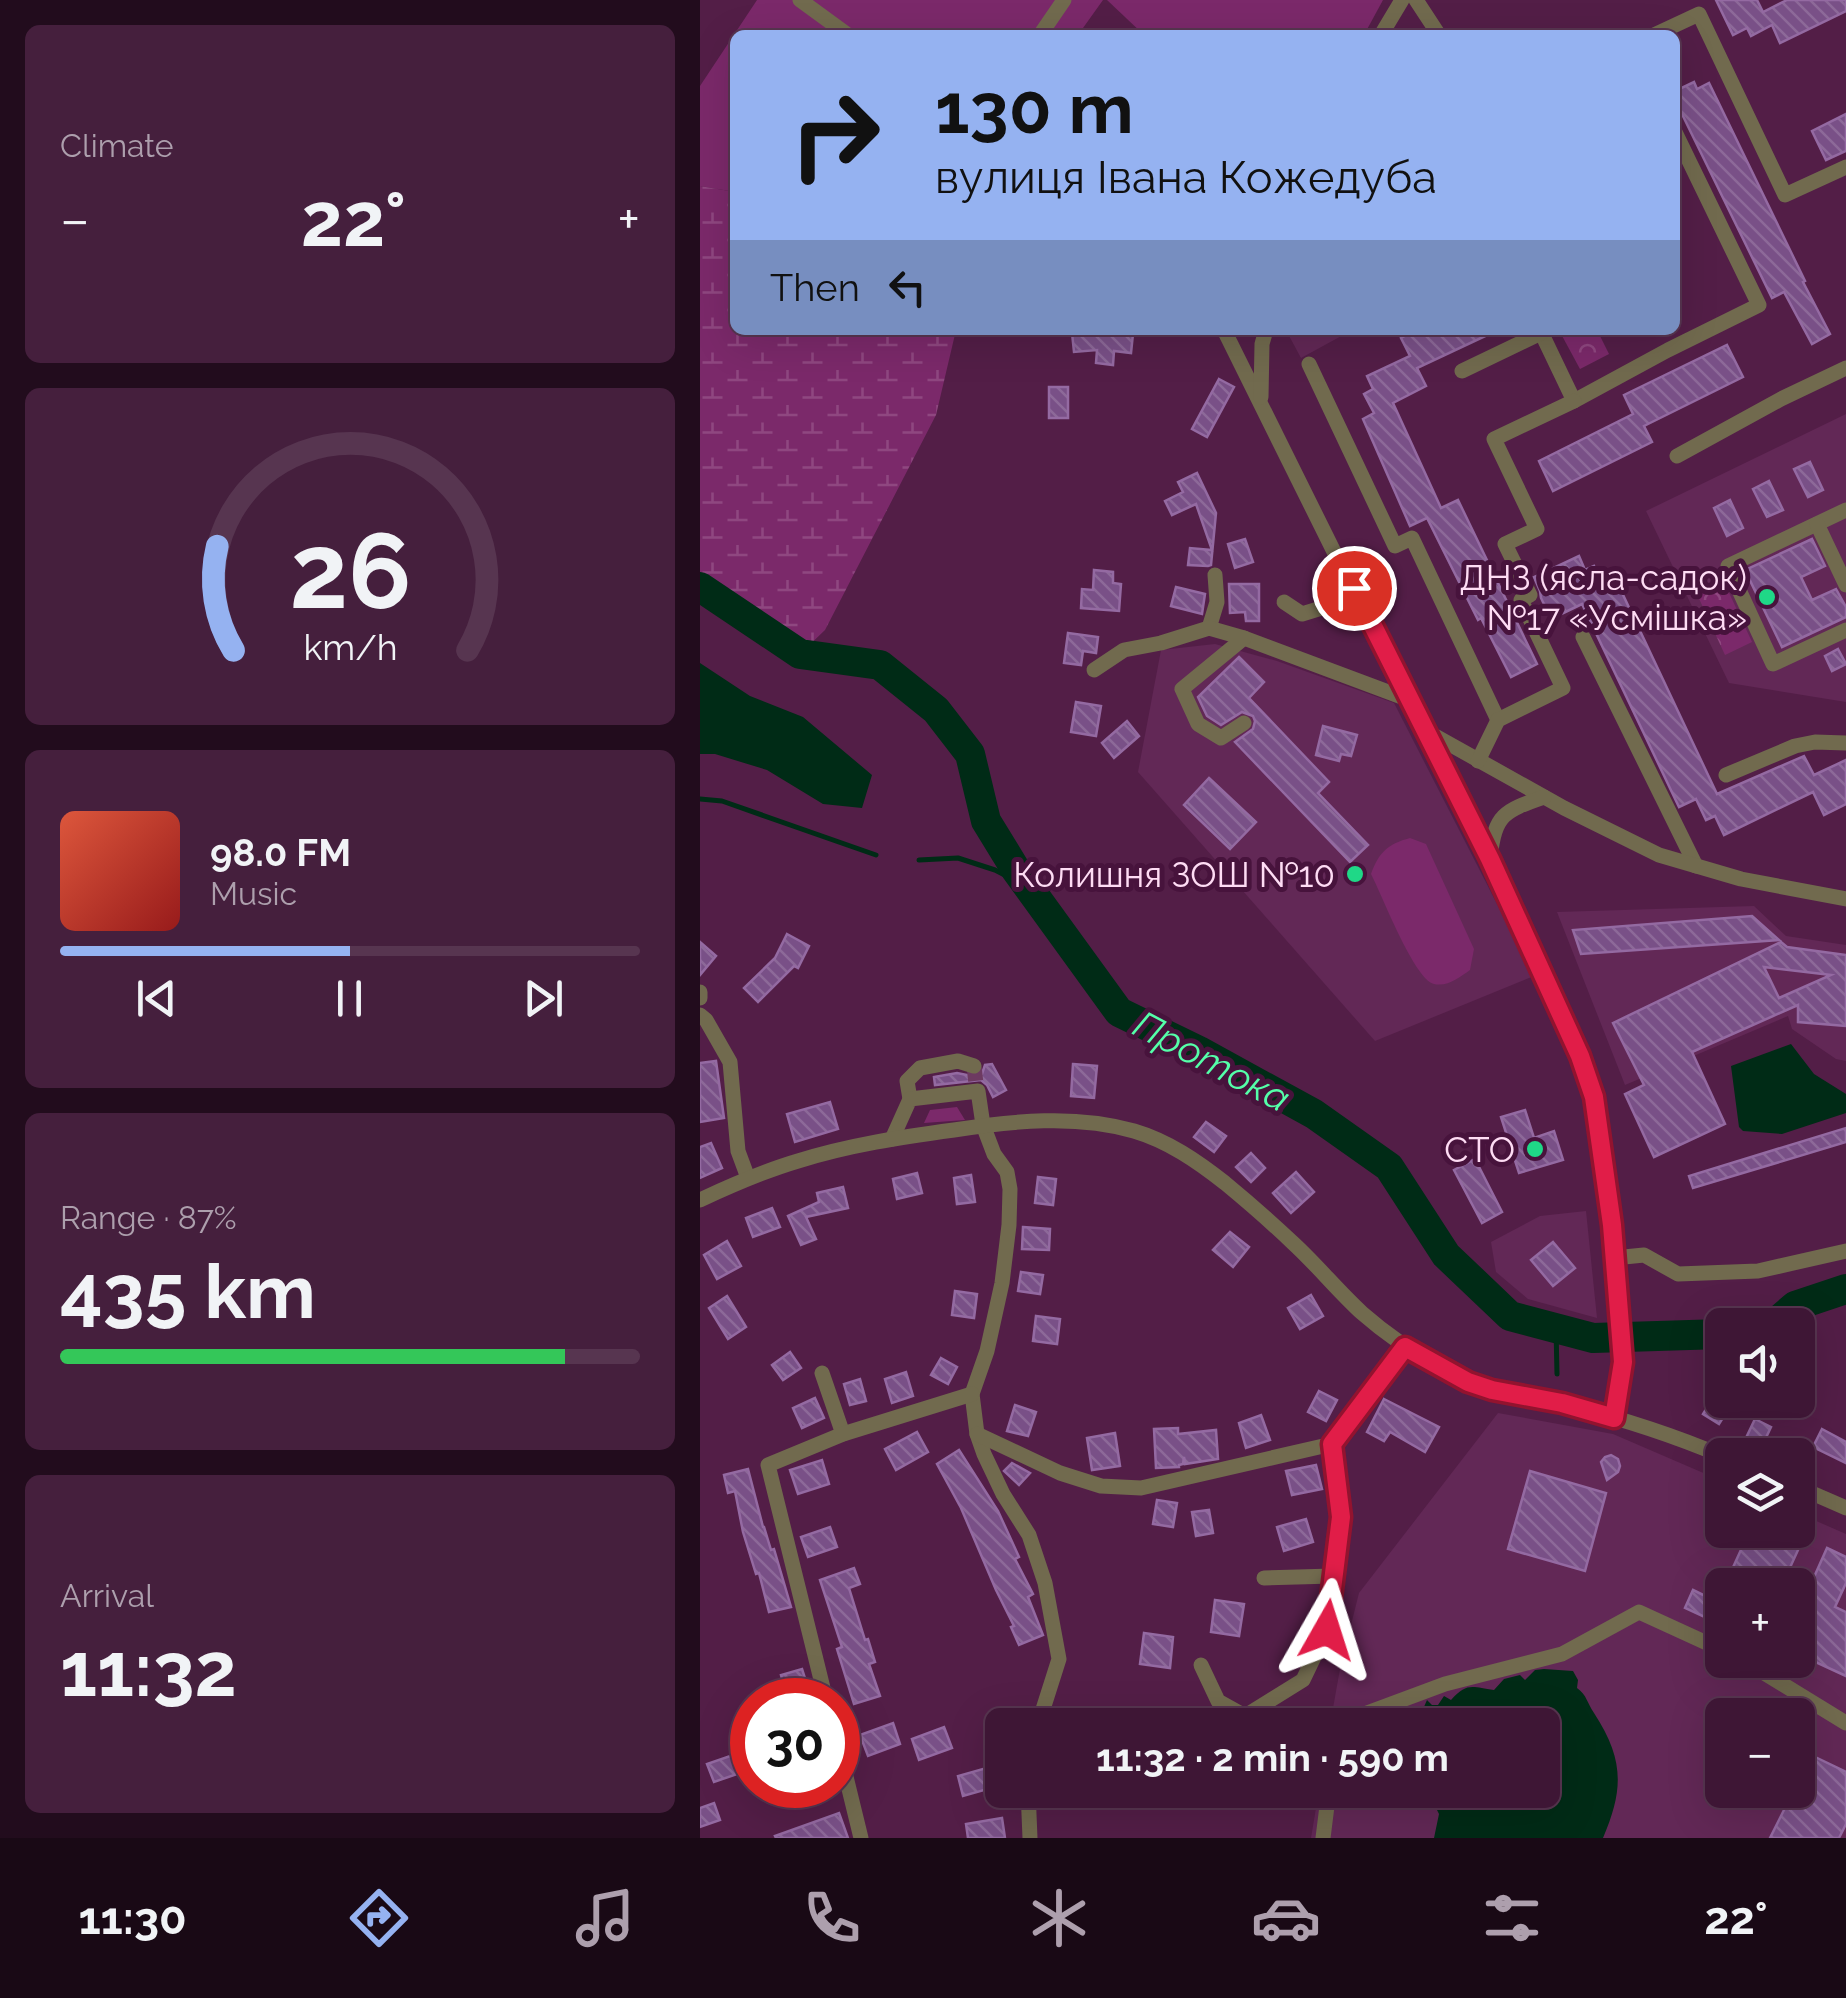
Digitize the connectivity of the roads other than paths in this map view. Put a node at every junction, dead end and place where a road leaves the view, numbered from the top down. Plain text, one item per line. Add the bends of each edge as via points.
1 (800, 0) edge
2 (1064, 0) edge
3 (1402, 0) edge
4 (1416, 0) edge
5 (1700, 7) edge
6 (841, 30) edge
7 (1043, 30) edge
8 (1384, 30) edge
9 (1436, 30) edge
10 (1662, 30) edge
11 (1680, 142) edge
12 (1846, 167) edge
13 (1226, 335) edge
14 (1265, 335) edge
15 (1533, 335) edge
16 (1543, 335) edge
17 (1309, 364) dead end
18 (1846, 368) edge
19 (1462, 371) dead end
20 (1574, 401) junction
21 (1260, 402) junction
22 (1676, 456) dead end
23 (1842, 512) edge
24 (1817, 524) junction
25 (1846, 530) edge
26 (1215, 575) dead end
27 (1846, 585) edge
28 (1354, 588) junction
29 (1284, 602) dead end
30 (1210, 628) junction
31 (1846, 630) edge
32 (1583, 637) dead end
33 (1244, 638) junction
34 (1094, 670) dead end
35 (1408, 699) junction
36 (1498, 720) junction
37 (1244, 723) dead end
38 (1424, 730) junction
39 (1846, 743) edge
40 (1478, 762) junction
41 (1726, 775) dead end
42 (1544, 797) junction
43 (1490, 859) junction
44 (1696, 866) junction
45 (1846, 899) edge
46 (700, 1015) edge
47 (974, 1066) dead end
48 (910, 1099) junction
49 (982, 1125) junction
50 (892, 1139) junction
51 (748, 1178) junction
52 (700, 1200) edge
53 (1846, 1251) edge
54 (1614, 1258) junction
55 (1405, 1347) junction
56 (822, 1373) dead end
57 (972, 1394) junction
58 (1614, 1418) junction
59 (843, 1434) junction
60 (977, 1434) junction
61 (1332, 1444) junction
62 (1705, 1449) edge
63 (1815, 1495) edge
64 (1846, 1508) edge
65 (1333, 1576) junction
66 (1264, 1578) dead end
67 (1705, 1642) edge
68 (1202, 1665) dead end
69 (821, 1678) edge
70 (1773, 1678) edge
71 (1043, 1708) edge
72 (1228, 1708) edge
73 (1262, 1708) edge
74 (1381, 1708) edge
75 (1846, 1724) edge
76 (854, 1808) edge
77 (1029, 1808) edge
78 (1327, 1808) edge
79 (861, 1838) edge
80 (1030, 1838) edge
81 (1323, 1838) edge

1 - 6 street
2 - 7 street
3 - 8 street
4 - 9 street
5 - 10 street
5 - 12 street via 1786,196
11 - 20 street via 1760,306
13 - 21 street
14 - 21 street
15 - 19 street
16 - 20 street
17 - 36 street via 1396,546 1412,538
18 - 22 street
20 - 36 street via 1494,439 1536,528 1505,544 1530,595 1521,600 1564,688
21 - 28 street
23 - 24 street
23 - 25 street
24 - 27 street
24 - 31 street via 1728,566 1773,664
26 - 30 street
28 - 29 street via 1302,614
28 - 35 street
30 - 33 street
30 - 34 street via 1124,650
32 - 44 street
33 - 35 street
33 - 37 street via 1182,688 1198,724 1221,738
35 - 38 street
36 - 40 street
38 - 40 street
38 - 43 street
39 - 41 street via 1795,746
40 - 42 street
42 - 43 street via 1504,814 1493,832
42 - 44 street via 1659,855
43 - 54 street via 1591,1086
44 - 45 street
46 - 51 street via 730,1062 738,1151
47 - 48 street via 920,1068 908,1081
48 - 49 street via 977,1087
48 - 50 street
49 - 50 street
49 - 55 street via 1058,1120 1160,1141 1260,1212
49 - 57 street via 1007,1172 1010,1207 993,1328
50 - 51 street
51 - 52 street
53 - 54 street via 1758,1271 1678,1274 1644,1256
54 - 58 street via 1623,1362
55 - 58 street via 1468,1382
55 - 61 street
56 - 59 street
57 - 59 street
57 - 60 street
58 - 62 street
59 - 69 street via 768,1465
60 - 61 street via 1060,1473 1101,1486 1140,1488
60 - 71 street via 1045,1583 1058,1658
61 - 65 street via 1341,1517
63 - 64 street
65 - 66 street
65 - 73 street via 1327,1630 1303,1680
67 - 74 street via 1639,1612 1562,1654 1444,1684
68 - 72 street
70 - 75 street
76 - 79 street
77 - 80 street
78 - 81 street

